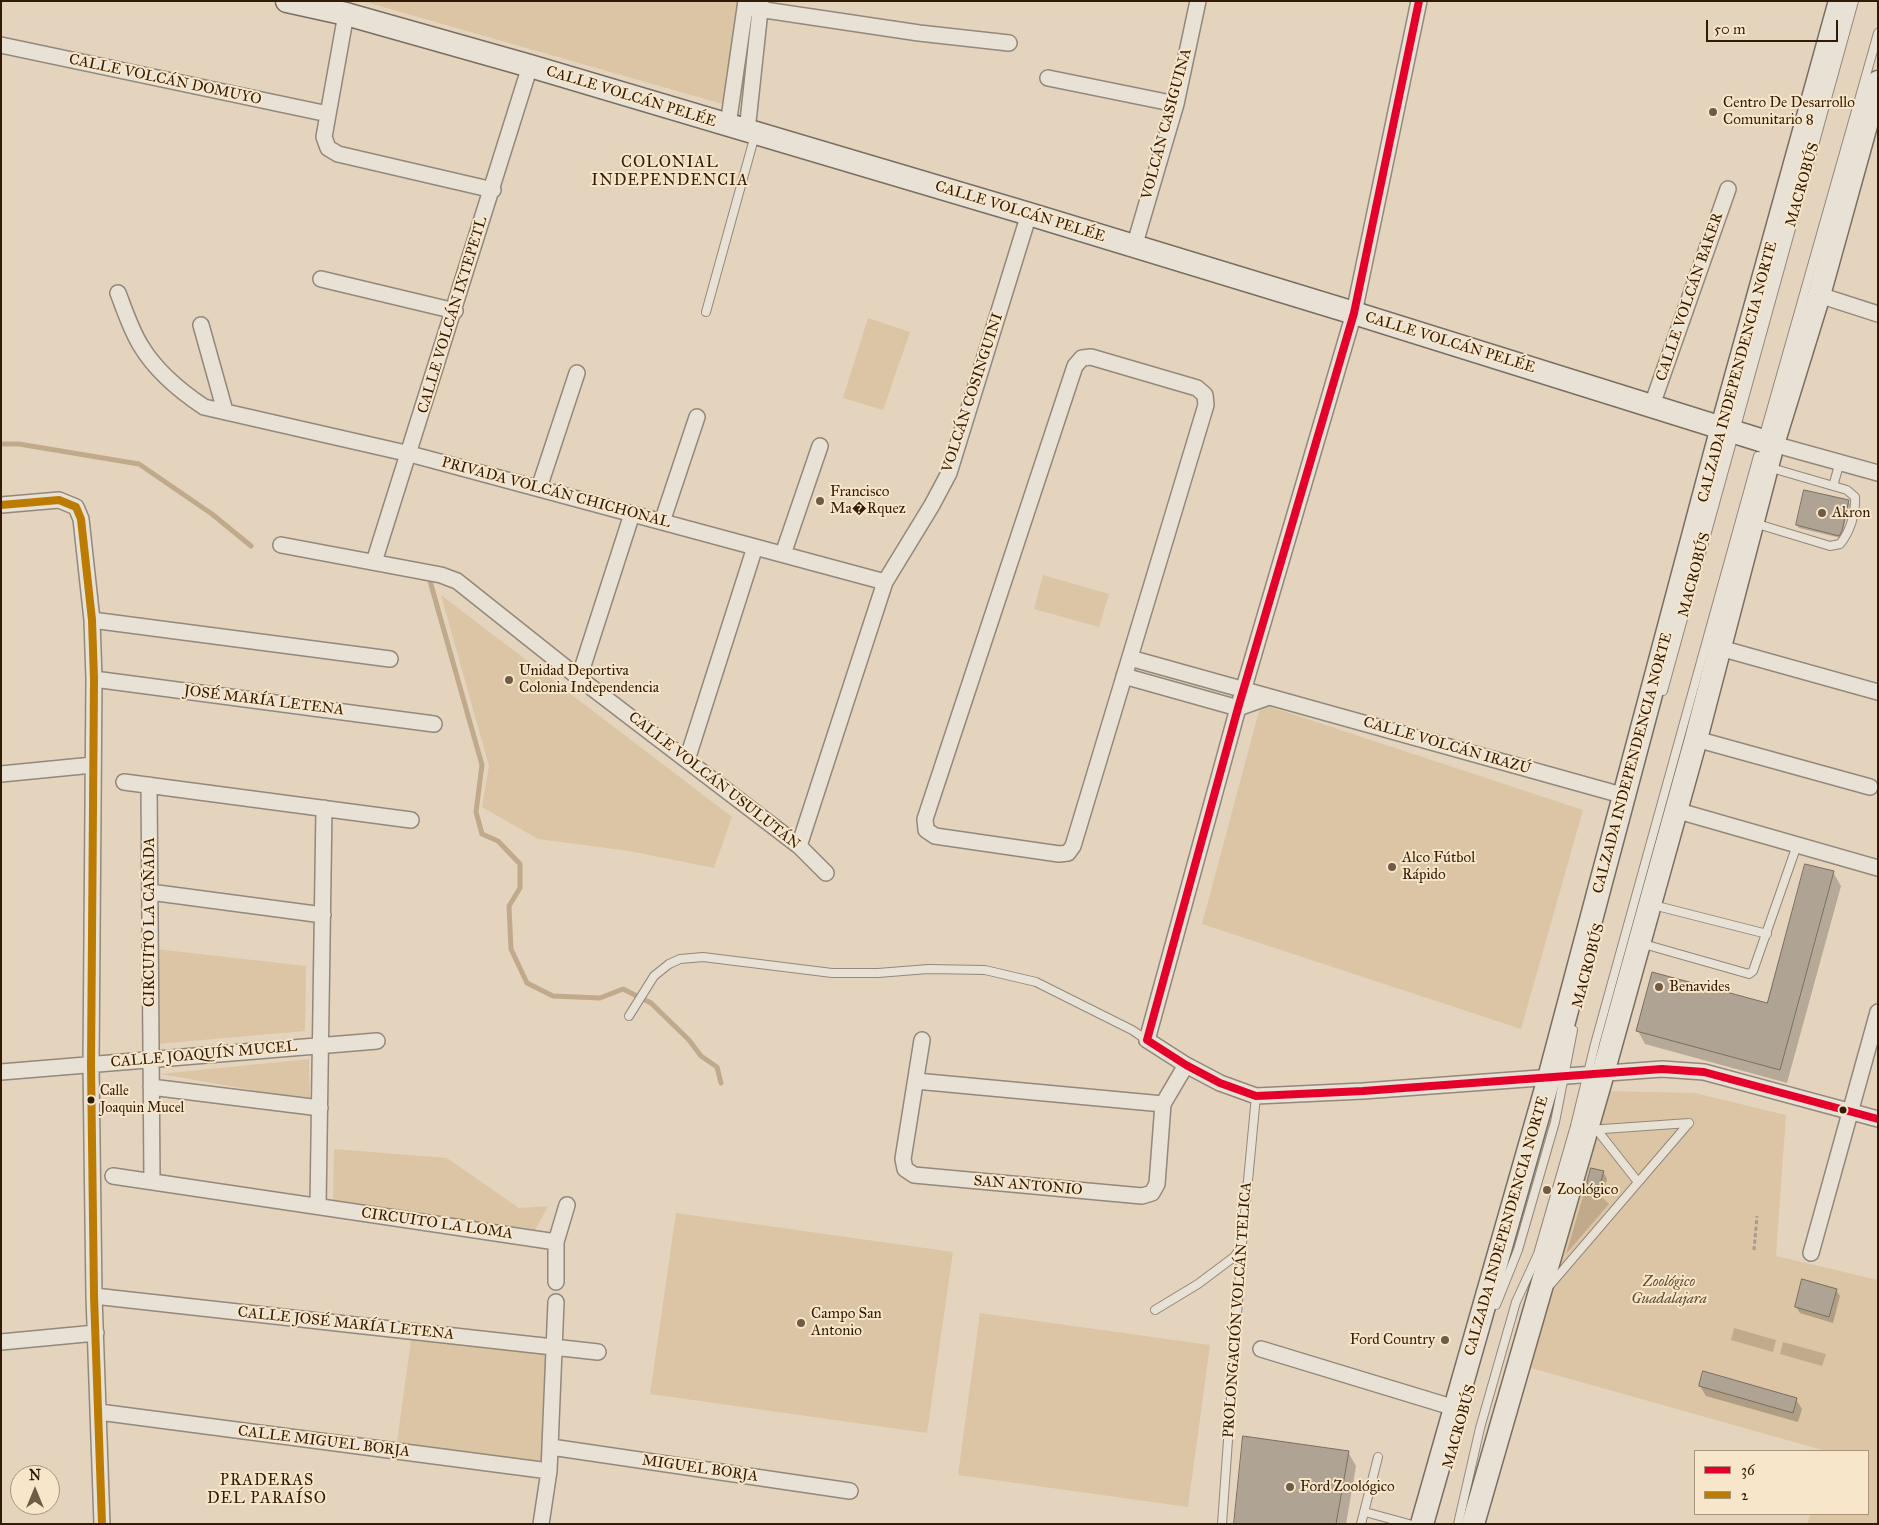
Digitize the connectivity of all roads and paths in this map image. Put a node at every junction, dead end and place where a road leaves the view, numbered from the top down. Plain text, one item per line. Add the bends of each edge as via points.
1 (286, 1) edge
2 (1198, 1) edge
3 (1419, 1) edge
4 (1840, 1) edge
5 (1854, 1) edge
6 (753, 5) edge
7 (346, 14) junction
8 (1878, 33) edge
9 (1009, 43) dead end
10 (1, 46) edge
11 (530, 66) junction
12 (1048, 78) dead end
13 (1878, 82) edge
14 (1176, 104) junction
15 (328, 114) junction
16 (743, 130) junction
17 (1728, 189) dead end
18 (492, 190) junction
19 (1029, 214) junction
20 (1134, 247) junction
21 (321, 279) dead end
22 (118, 293) dead end
23 (1819, 295) junction
24 (455, 311) junction
25 (706, 312) dead end
26 (1354, 313) junction
27 (1878, 314) edge
28 (202, 325) dead end
29 (577, 373) dead end
30 (1652, 405) junction
31 (225, 411) junction
32 (697, 417) dead end
33 (1748, 436) junction
34 (820, 446) dead end
35 (410, 454) junction
36 (1840, 462) junction
37 (1767, 467) junction
38 (1878, 473) edge
39 (1833, 486) junction
40 (539, 488) junction
41 (1, 505) edge
42 (632, 514) junction
43 (662, 522) junction
44 (1752, 522) junction
45 (282, 545) dead end
46 (755, 547) junction
47 (783, 554) junction
48 (374, 562) junction
49 (885, 582) junction
50 (92, 620) junction
51 (1720, 648) junction
52 (1130, 658) junction
53 (390, 659) dead end
54 (1156, 664) junction
55 (1124, 676) junction
56 (580, 678) junction
57 (94, 679) junction
58 (1150, 684) junction
59 (1244, 689) junction
60 (1878, 692) edge
61 (1269, 697) junction
62 (1662, 698) dead end
63 (1238, 708) junction
64 (434, 724) dead end
65 (1696, 739) junction
66 (687, 760) junction
67 (93, 765) junction
68 (1, 774) edge
69 (124, 782) dead end
70 (149, 785) junction
71 (1870, 787) dead end
72 (1625, 796) junction
73 (324, 808) junction
74 (1675, 810) junction
75 (411, 820) dead end
76 (1797, 845) junction
77 (799, 846) junction
78 (1878, 868) edge
79 (826, 873) dead end
80 (150, 892) junction
81 (1650, 904) junction
82 (323, 914) junction
83 (1767, 934) junction
84 (1638, 942) junction
85 (1878, 1012) edge
86 (629, 1016) dead end
87 (1575, 1021) dead end
88 (922, 1040) dead end
89 (1147, 1040) junction
90 (377, 1041) dead end
91 (321, 1045) junction
92 (151, 1059) junction
93 (91, 1065) junction
94 (1186, 1065) junction
95 (1, 1072) edge
96 (1595, 1074) junction
97 (1556, 1077) junction
98 (916, 1081) junction
99 (151, 1087) junction
100 (1256, 1096) junction
101 (1163, 1104) junction
102 (320, 1108) junction
103 (1850, 1111) junction
104 (1878, 1119) edge
105 (1592, 1130) junction
106 (113, 1176) dead end
107 (152, 1181) junction
108 (1638, 1182) junction
109 (567, 1205) dead end
110 (318, 1206) junction
111 (1756, 1216) dead end
112 (556, 1242) junction
113 (1242, 1244) junction
114 (1754, 1250) dead end
115 (1811, 1253) dead end
116 (556, 1282) dead end
117 (94, 1296) junction
118 (1538, 1300) junction
119 (556, 1302) dead end
120 (1155, 1310) dead end
121 (1493, 1315) dead end
122 (96, 1333) junction
123 (1, 1342) edge
124 (554, 1348) junction
125 (1261, 1349) dead end
126 (598, 1352) dead end
127 (1455, 1408) junction
128 (99, 1412) junction
129 (551, 1447) junction
130 (1378, 1457) dead end
131 (549, 1471) junction
132 (850, 1491) dead end
133 (1365, 1512) junction
134 (102, 1524) edge
135 (541, 1524) edge
136 (1222, 1524) edge
137 (1361, 1524) edge
138 (1409, 1524) edge
139 (1422, 1524) edge
140 (1458, 1524) edge
141 (1473, 1524) edge

1 - 7 street, CALLE VOLCÁN PELÉE
2 - 14 street, VOLCÁN CASIGUINA
3 - 26 street
4 - 33 street, CALZADA INDEPENDENCIA NORTE
5 - 33 lane, MACROBÚS
6 - 9 street via 919,33
6 - 16 street
7 - 11 street, CALLE VOLCÁN PELÉE
7 - 15 street
8 - 33 lane, MACROBÚS
10 - 15 street, CALLE VOLCÁN DOMUYO
11 - 16 street, CALLE VOLCÁN PELÉE
11 - 18 street, CALLE VOLCÁN IXTEPETL
12 - 14 street
13 - 23 street, CALZADA INDEPENDENCIA NORTE
14 - 20 street, VOLCÁN CASIGUINA
15 - 18 street via 324,137 328,148 338,154
16 - 19 street, CALLE VOLCÁN PELÉE
16 - 25 lane
17 - 30 street, CALLE VOLCÁN BAKER
18 - 24 street, CALLE VOLCÁN IXTEPETL
19 - 20 street, CALLE VOLCÁN PELÉE
19 - 49 street, VOLCÁN COSINGUINI via 949,473
20 - 26 street, CALLE VOLCÁN PELÉE
21 - 24 street
22 - 31 street, PRIVADA VOLCÁN CHICHONAL via 141,347 164,376 204,407
23 - 27 street
23 - 33 street, CALZADA INDEPENDENCIA NORTE
24 - 35 street, CALLE VOLCÁN IXTEPETL
26 - 30 street, CALLE VOLCÁN PELÉE
26 - 59 street
28 - 31 street
29 - 40 street
30 - 33 street, CALLE VOLCÁN PELÉE
31 - 35 street, PRIVADA VOLCÁN CHICHONAL
32 - 43 street
33 - 36 street
33 - 37 street, CALZADA INDEPENDENCIA NORTE
33 - 62 lane, MACROBÚS
33 - 72 street, CALZADA INDEPENDENCIA NORTE
33 - 96 lane, MACROBÚS via 1597,1034
34 - 47 street
35 - 40 street, PRIVADA VOLCÁN CHICHONAL
35 - 48 street, CALLE VOLCÁN IXTEPETL
36 - 38 street
36 - 39 lane
37 - 39 lane
37 - 44 street, CALZADA INDEPENDENCIA NORTE
39 - 44 lane via 1847,490 1855,497 1856,507 1846,537 1840,544 1830,546
40 - 42 street, PRIVADA VOLCÁN CHICHONAL
41 - 50 street via 59,500 76,507 81,519
42 - 43 street, PRIVADA VOLCÁN CHICHONAL
42 - 56 street
43 - 46 street, PRIVADA VOLCÁN CHICHONAL
44 - 51 street, CALZADA INDEPENDENCIA NORTE
45 - 48 street, CALLE VOLCÁN USULUTÁN
46 - 47 street, PRIVADA VOLCÁN CHICHONAL
46 - 66 street
47 - 49 street, PRIVADA VOLCÁN CHICHONAL
48 - 56 street, CALLE VOLCÁN USULUTÁN via 457,581
49 - 77 street, VOLCÁN COSINGUINI
50 - 53 street
50 - 57 street
51 - 60 street
51 - 65 street, CALZADA INDEPENDENCIA NORTE
52 - 54 street, CALLE VOLCÁN IRAZÚ
52 - 55 street
52 - 55 street via 1206,404 1205,394 1197,388 1091,357 1082,358 1075,366 925,819 926,830 935,836 1068,853 1073,846
54 - 58 street
54 - 59 street, CALLE VOLCÁN IRAZÚ
55 - 58 street
56 - 66 street, CALLE VOLCÁN USULUTÁN
57 - 64 street, JOSÉ MARÍA LETENA
57 - 67 street
58 - 63 street
59 - 61 street, CALLE VOLCÁN IRAZÚ
59 - 63 street
61 - 63 street
61 - 72 street, CALLE VOLCÁN IRAZÚ
63 - 89 street
65 - 71 street
65 - 74 street, CALZADA INDEPENDENCIA NORTE
66 - 77 street, CALLE VOLCÁN USULUTÁN
67 - 68 street
67 - 93 street
69 - 70 street
70 - 73 street
70 - 80 street, CIRCUITO LA CAÑADA
72 - 97 street, CALZADA INDEPENDENCIA NORTE
73 - 75 street
73 - 82 street
74 - 76 street
74 - 81 street, CALZADA INDEPENDENCIA NORTE
76 - 78 street
76 - 83 lane
77 - 79 street, CALLE VOLCÁN USULUTÁN
80 - 82 street
80 - 92 street, CIRCUITO LA CAÑADA
81 - 83 lane
81 - 84 street, CALZADA INDEPENDENCIA NORTE
82 - 91 street
83 - 84 lane via 1756,967 1748,974
84 - 96 street, CALZADA INDEPENDENCIA NORTE
85 - 103 street
86 - 89 lane via 654,976 680,959 703,957 832,974 984,970 1036,982
87 - 97 lane, MACROBÚS
88 - 98 street, SAN ANTONIO
89 - 94 street
90 - 91 street, CALLE JOAQUÍN MUCEL
91 - 92 street, CALLE JOAQUÍN MUCEL
91 - 102 street
92 - 93 street, CALLE JOAQUÍN MUCEL
92 - 99 street
93 - 95 street, CALLE JOAQUÍN MUCEL
93 - 117 street
94 - 100 street via 1220,1083
94 - 101 street, SAN ANTONIO
96 - 97 street
96 - 103 street via 1662,1069 1704,1072
96 - 105 street, CALZADA INDEPENDENCIA NORTE
96 - 140 lane, MACROBÚS via 1575,1126 1538,1254 1514,1311 1480,1428
97 - 100 street
97 - 121 lane, MACROBÚS via 1555,1122 1518,1250
97 - 127 street, CALZADA INDEPENDENCIA NORTE
98 - 101 street
98 - 101 street, SAN ANTONIO via 903,1159 905,1169 914,1175 1132,1196 1152,1193 1157,1184
99 - 102 street
99 - 107 street
100 - 113 lane, PROLONGACIÓN VOLCÁN TELICA
102 - 110 street
103 - 104 street
103 - 115 street
105 - 108 lane
105 - 108 lane via 1689,1123
105 - 118 street, CALZADA INDEPENDENCIA NORTE
106 - 107 street, CIRCUITO LA LOMA
107 - 110 street, CIRCUITO LA LOMA
108 - 118 lane
109 - 112 street
110 - 112 street, CIRCUITO LA LOMA
111 - 114 path
112 - 116 street
113 - 120 lane via 1234,1257
113 - 136 lane, PROLONGACIÓN VOLCÁN TELICA
117 - 122 street
117 - 124 street, CALLE JOSÉ MARÍA LETENA
118 - 141 street, CALZADA INDEPENDENCIA NORTE
119 - 124 street
122 - 123 street
122 - 128 street
124 - 126 street, CALLE JOSÉ MARÍA LETENA
124 - 129 street
125 - 127 street
127 - 139 street, CALZADA INDEPENDENCIA NORTE
128 - 131 street, CALLE MIGUEL BORJA
128 - 134 street
129 - 131 street
129 - 132 street, MIGUEL BORJA
130 - 133 lane
131 - 135 street
133 - 137 lane
133 - 138 lane

